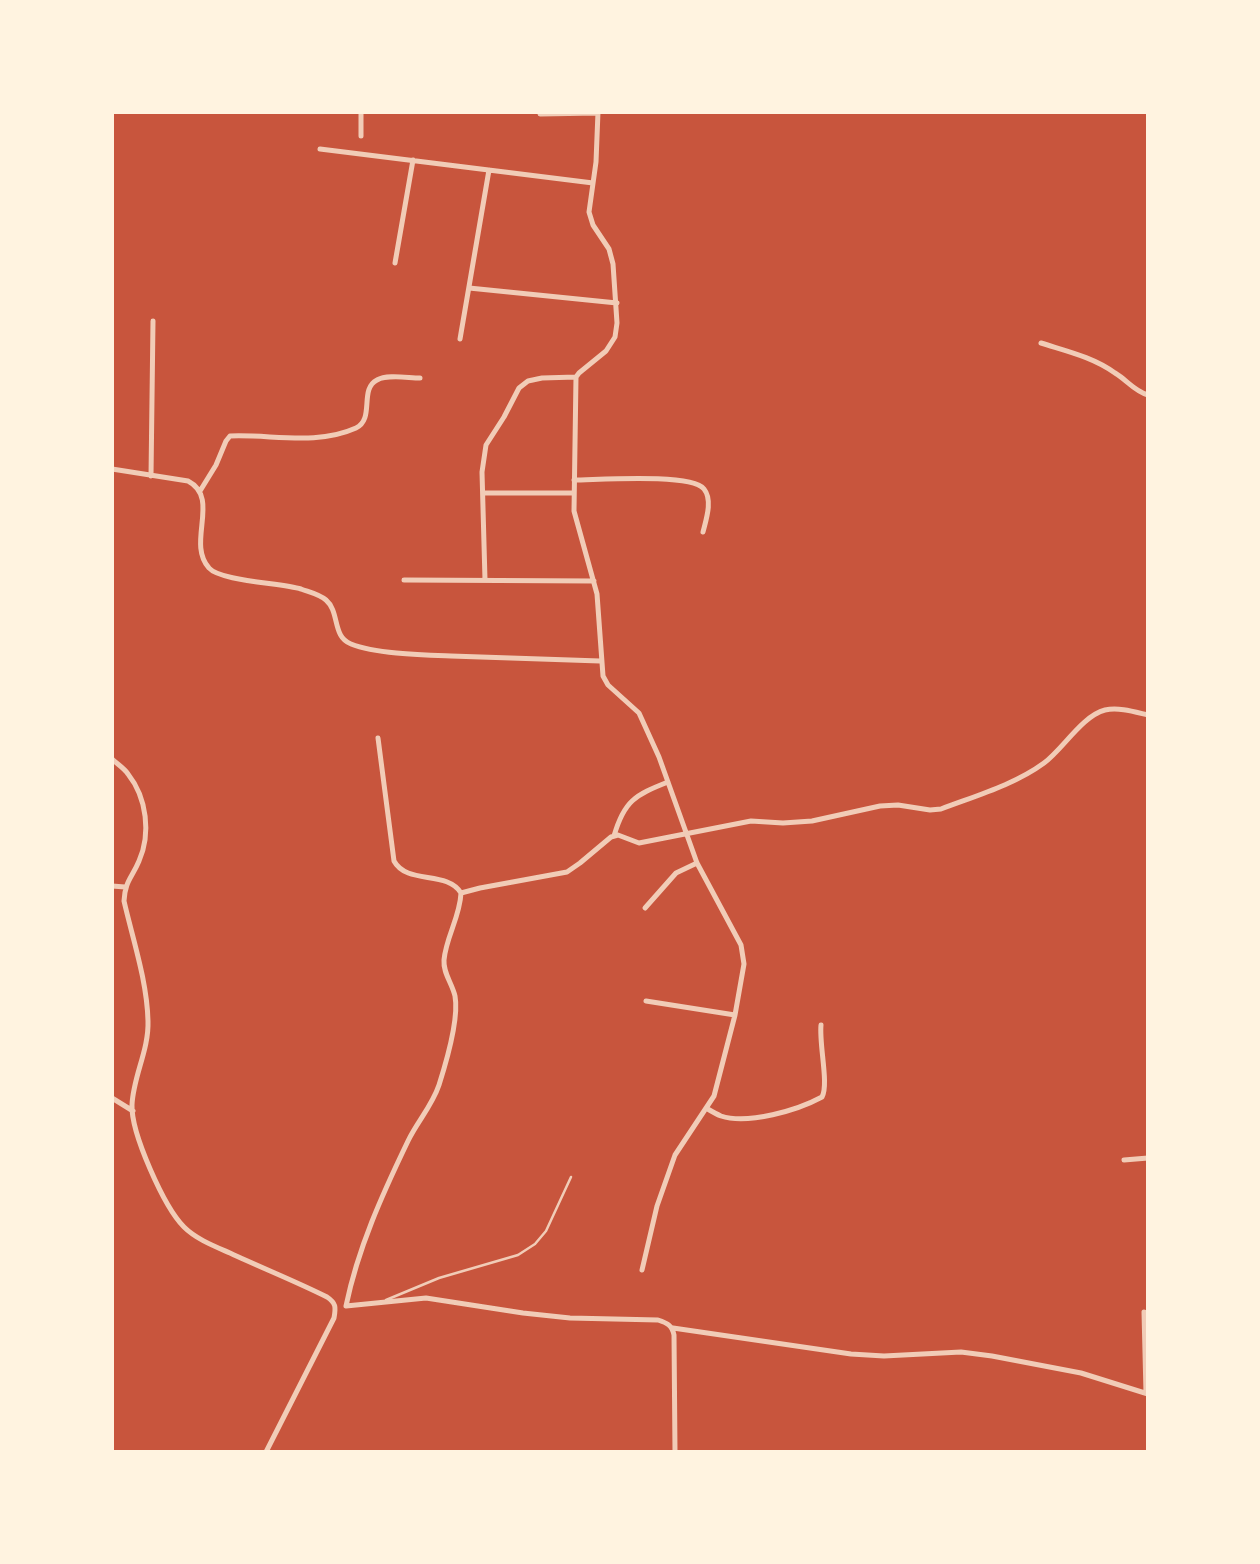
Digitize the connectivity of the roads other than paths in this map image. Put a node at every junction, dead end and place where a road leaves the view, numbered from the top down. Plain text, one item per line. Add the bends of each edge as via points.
1 (361, 112) edge
2 (598, 113) edge
3 (540, 114) dead end
4 (361, 136) dead end
5 (320, 149) dead end
6 (413, 160) junction
7 (489, 170) junction
8 (593, 183) junction
9 (396, 263) dead end
10 (469, 288) junction
11 (617, 303) junction
12 (153, 321) dead end
13 (460, 339) dead end
14 (1041, 344) dead end
15 (576, 377) junction
16 (420, 378) dead end
17 (1148, 395) edge
18 (112, 469) edge
19 (151, 476) junction
20 (574, 480) junction
21 (200, 491) junction
22 (483, 493) junction
23 (574, 493) junction
24 (703, 532) dead end
25 (404, 580) dead end
26 (485, 580) junction
27 (594, 581) junction
28 (600, 661) junction
29 (1148, 715) edge
30 (378, 738) dead end
31 (112, 759) edge
32 (668, 782) junction
33 (686, 833) junction
34 (614, 836) junction
35 (697, 863) junction
36 (112, 886) edge
37 (125, 887) junction
38 (461, 893) junction
39 (645, 908) dead end
40 (646, 1001) dead end
41 (735, 1015) junction
42 (821, 1025) dead end
43 (112, 1098) edge
44 (706, 1108) junction
45 (133, 1111) junction
46 (1148, 1157) edge
47 (1124, 1160) dead end
48 (571, 1177) dead end
49 (642, 1270) dead end
50 (380, 1303) junction
51 (346, 1306) junction
52 (336, 1307) junction
53 (1144, 1312) dead end
54 (673, 1328) junction
55 (1147, 1394) edge
56 (266, 1452) edge
57 (675, 1452) edge

1 - 4 street
2 - 3 street
2 - 8 street
5 - 6 street
6 - 7 street
6 - 9 street
7 - 8 street
7 - 10 street
8 - 11 street via 589,212 609,250
10 - 11 street
10 - 13 street
11 - 15 street via 615,337
12 - 19 street
14 - 17 street via 1091,359
15 - 20 street
15 - 22 street via 542,378 519,388 486,445
16 - 21 street via 374,382 365,416 356,428 299,439 230,436
18 - 19 street
19 - 21 street via 188,481
20 - 23 street
20 - 24 street via 689,481 704,489 708,497
21 - 28 street via 201,545 208,568 236,578 290,586 326,600 347,643 419,655
22 - 23 street
22 - 26 street
23 - 27 street via 574,511
25 - 26 street
26 - 27 street
27 - 28 street
28 - 32 street via 608,685 639,713
29 - 33 street via 1105,710 1044,763 1013,781 940,809 880,806 812,821 751,821
30 - 38 street via 394,861 404,872 450,883
31 - 37 street via 128,774 142,800 146,820 139,862
32 - 33 street
32 - 34 street via 628,803
33 - 34 street via 639,843
33 - 35 street
34 - 38 street via 567,872
35 - 39 street via 676,873
35 - 41 street via 741,945 744,964
36 - 37 street
37 - 45 street via 148,1023
38 - 51 street via 444,957 455,1010 443,1069 433,1100 409,1139 376,1211 355,1265
40 - 41 street
41 - 44 street via 714,1096
42 - 44 street via 822,1097 744,1119 720,1116
43 - 45 street
44 - 49 street via 675,1155
45 - 52 street via 145,1154 184,1227 203,1241 327,1297
46 - 47 street
48 - 50 lane via 546,1231 535,1244 518,1255
50 - 51 street
50 - 54 street via 426,1298 558,1317 658,1320
51 - 52 street
52 - 56 street
53 - 55 street
54 - 55 street via 851,1354 961,1352 992,1356 1081,1373
54 - 57 street

